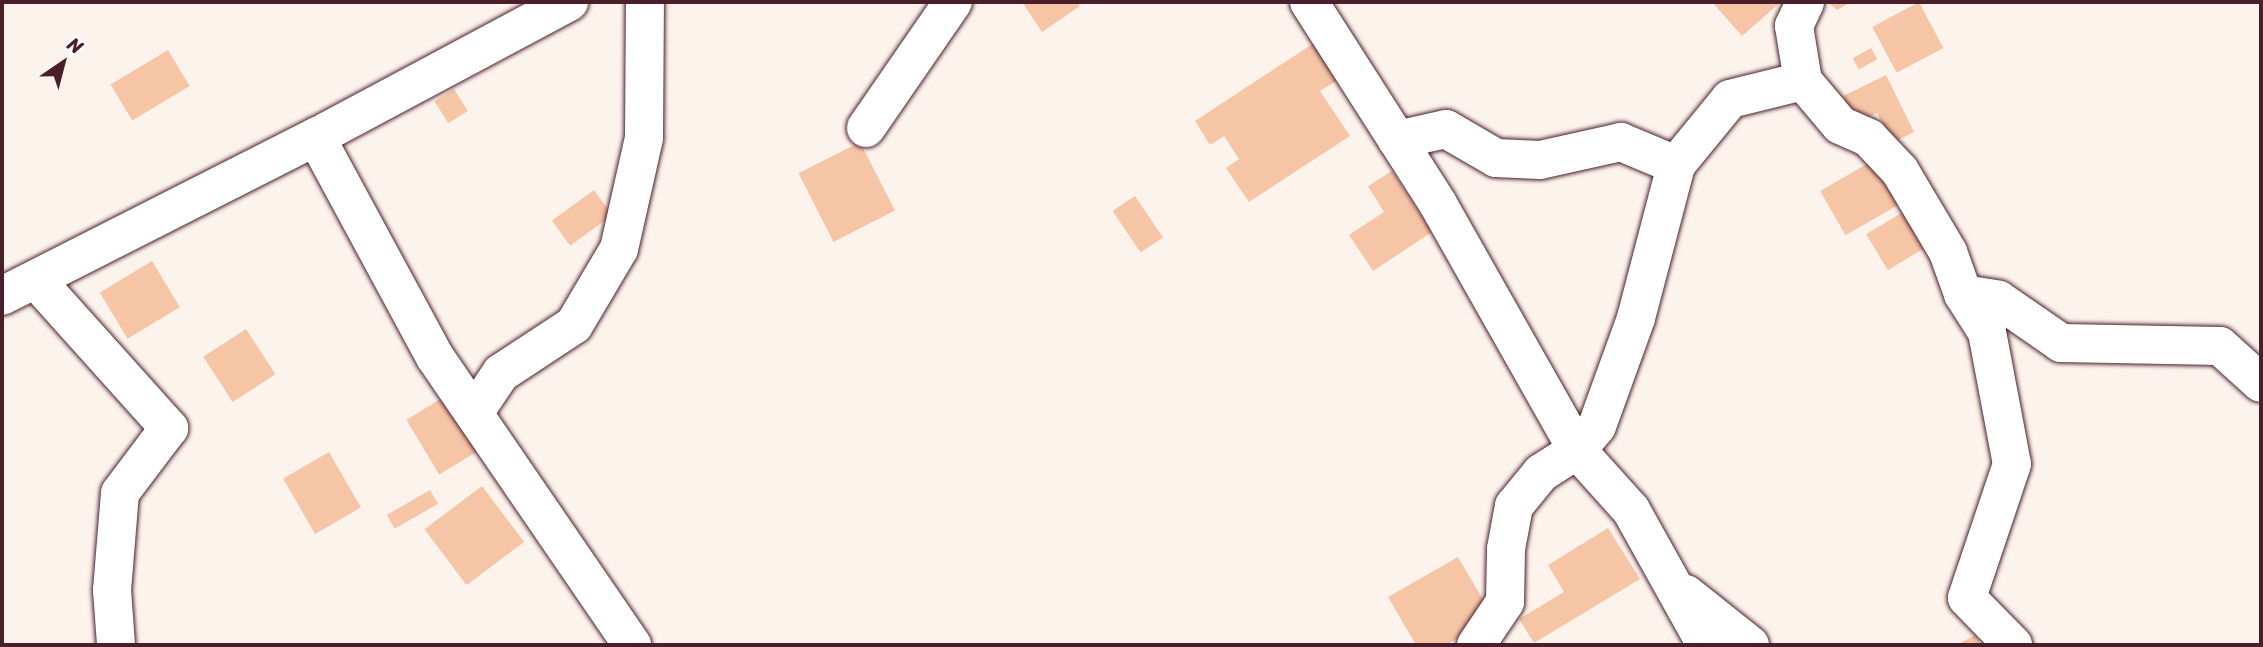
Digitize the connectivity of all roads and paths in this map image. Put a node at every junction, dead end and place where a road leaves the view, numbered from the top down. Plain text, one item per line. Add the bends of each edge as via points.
1 (569, 2) edge
2 (645, 2) edge
3 (953, 2) edge
4 (1309, 2) edge
5 (1805, 2) edge
6 (1803, 80) junction
7 (866, 128) dead end
8 (316, 137) junction
9 (1397, 140) junction
10 (1676, 165) junction
11 (37, 281) junction
12 (1963, 293) junction
13 (2, 296) edge
14 (2261, 383) edge
15 (474, 413) junction
16 (1577, 450) junction
17 (1672, 583) junction
18 (116, 645) edge
19 (632, 645) edge
20 (1476, 645) edge
21 (1706, 645) edge
22 (1749, 645) edge
23 (2013, 645) edge

1 - 8 street
2 - 15 street via 644,138 620,249 574,325 501,373
3 - 7 street
4 - 9 street
5 - 6 street via 1794,26
6 - 10 street via 1730,99
6 - 12 street via 1840,125 1869,138 1900,171 1948,252
8 - 11 street
8 - 15 street via 435,357
9 - 10 street via 1446,128 1496,158 1540,160 1621,142
9 - 16 street
10 - 16 street via 1616,380 1597,426
11 - 13 street
11 - 18 street via 170,428 120,492 112,590
12 - 14 street via 1999,300 2061,343 2220,346
12 - 23 street via 1987,331 2012,464 1966,598
15 - 19 street
16 - 17 street via 1631,510
16 - 20 street via 1541,473 1514,506 1506,549 1505,602
17 - 21 street
17 - 22 street

